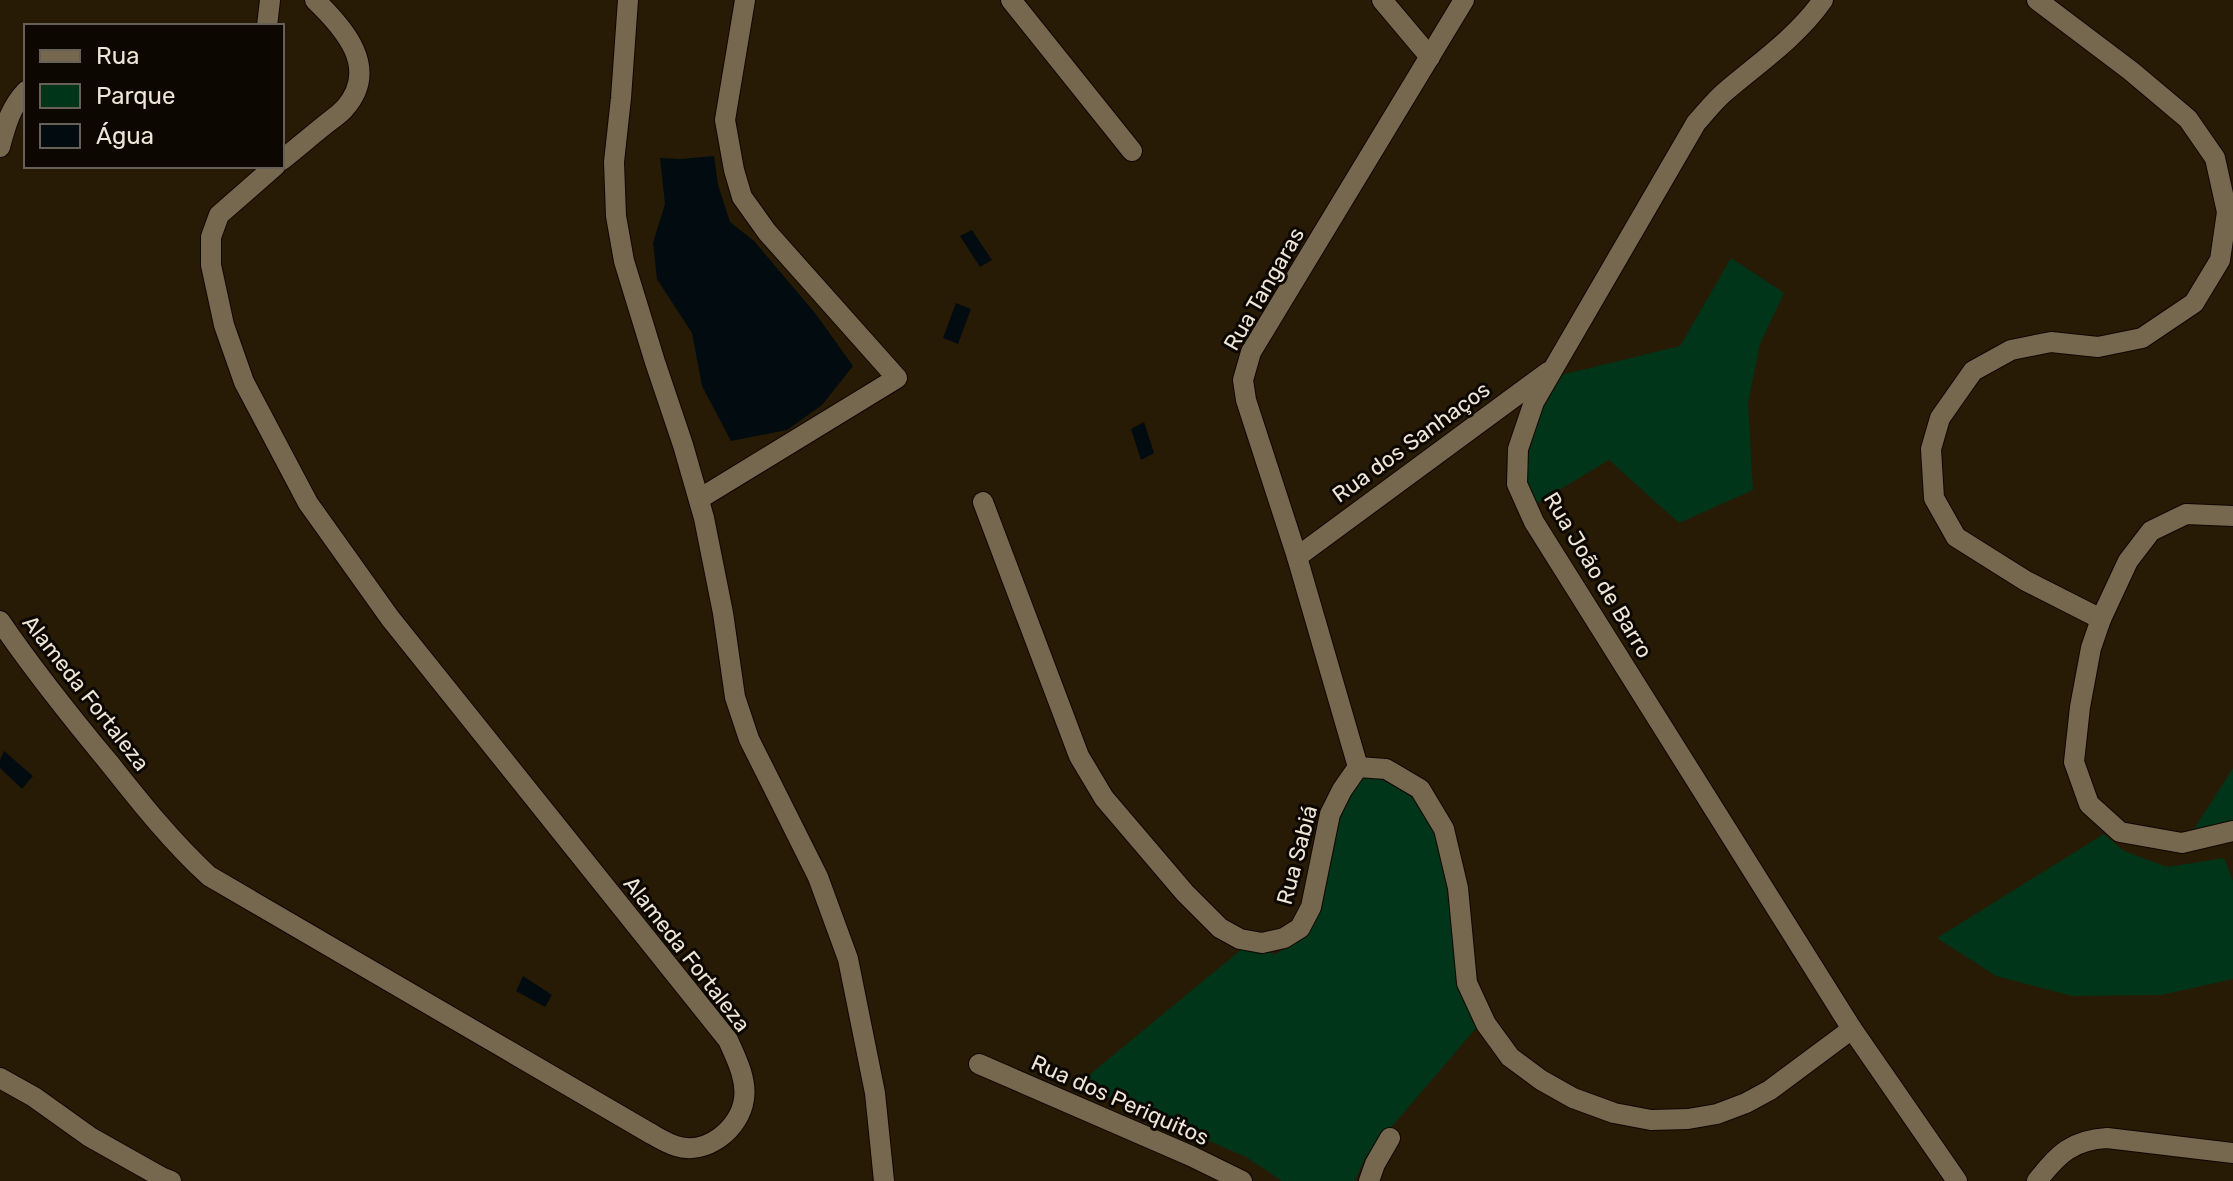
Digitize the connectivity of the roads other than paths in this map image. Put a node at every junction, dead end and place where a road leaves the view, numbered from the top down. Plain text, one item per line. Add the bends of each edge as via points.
1 (270, 0) edge
2 (315, 0) edge
3 (628, 0) edge
4 (745, 0) edge
5 (1011, 0) edge
6 (1382, 0) edge
7 (1464, 0) edge
8 (1823, 0) edge
9 (2037, 0) edge
10 (267, 24) edge
11 (1430, 57) junction
12 (24, 93) edge
13 (0, 147) edge
14 (1132, 151) dead end
15 (284, 158) edge
16 (273, 168) edge
17 (1554, 367) junction
18 (699, 499) junction
19 (983, 502) dead end
20 (2233, 516) edge
21 (1297, 557) junction
22 (2101, 619) junction
23 (0, 621) edge
24 (1358, 767) junction
25 (2233, 831) edge
26 (1852, 1029) junction
27 (979, 1064) dead end
28 (0, 1078) edge
29 (1390, 1138) dead end
30 (2233, 1153) edge
31 (165, 1180) edge
32 (884, 1181) edge
33 (1242, 1181) edge
34 (1369, 1181) edge
35 (1957, 1181) edge
36 (2037, 1181) edge

1 - 10 street
2 - 15 street via 354,46 357,88 345,107
3 - 18 street via 614,162 616,216 624,261
4 - 18 street via 725,120 742,197 897,378
5 - 14 street
6 - 11 street
7 - 11 street, Rua Tangaras
8 - 17 street, Rua João de Barro via 1696,123
9 - 22 street via 2188,119 2215,158 2227,212 2220,260 2194,303 2142,338 2098,347 2051,342 2011,350 1973,371 1940,418 1931,449 1934,498 1956,537
11 - 21 street, Rua Tangaras via 1246,364 1246,400
12 - 13 street via 8,115
16 - 23 street, Alameda Fortaleza via 219,215 211,237 211,265 224,325 244,382 308,503 390,618 728,1040 741,1072 744,1100 739,1116 713,1142 677,1147 209,876 152,816 36,674
17 - 21 street, Rua dos Sanhaços
17 - 26 street, Rua João de Barro via 1534,402 1518,449 1517,484 1534,522
18 - 32 street via 735,697 749,739 818,877 848,959 875,1093
19 - 24 street, Rua Sabiá via 1079,756 1104,798 1220,928 1262,943 1300,928 1311,907 1330,814
20 - 22 street via 2186,514 2151,531 2128,561
21 - 24 street, Rua Tangaras
22 - 25 street via 2091,648 2074,762 2089,804 2120,832 2182,843
24 - 26 street via 1386,769 1420,789 1444,829 1458,888 1467,983 1486,1024 1510,1057 1573,1098 1651,1120 1717,1114 1770,1090
26 - 35 street, Rua João de Barro
27 - 33 street, Rua dos Periquitos
28 - 31 street
29 - 34 street
30 - 36 street via 2090,1139 2067,1148

